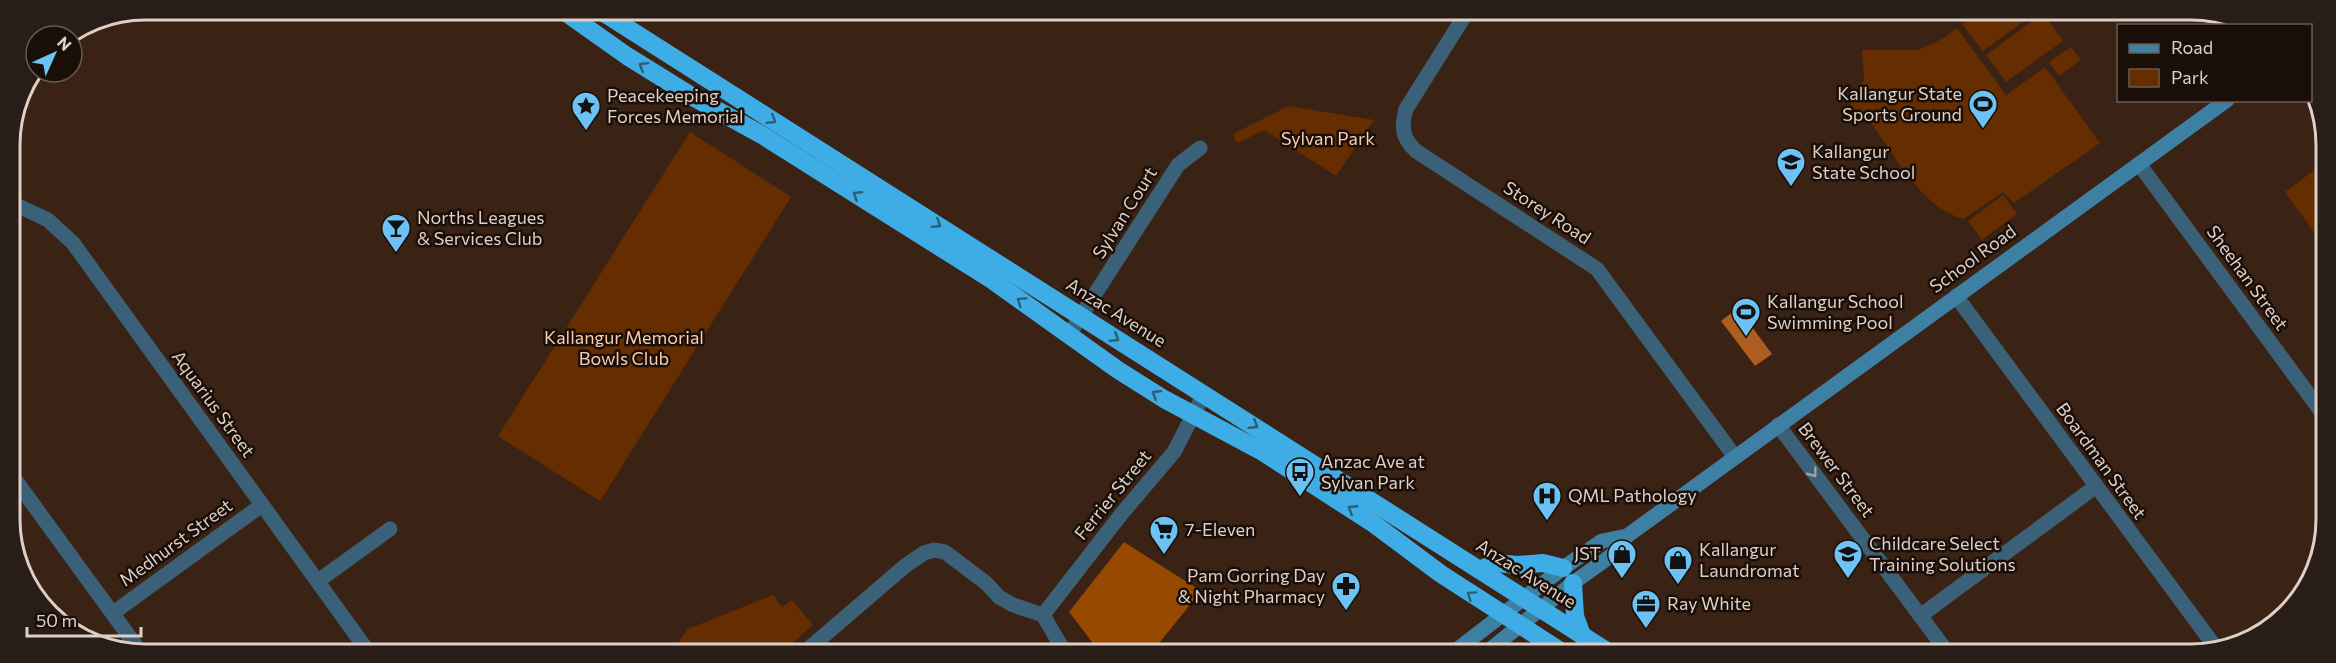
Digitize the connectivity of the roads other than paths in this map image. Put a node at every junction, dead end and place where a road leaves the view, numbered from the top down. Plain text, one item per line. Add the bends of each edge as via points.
1 (576, 20) edge
2 (615, 20) edge
3 (1462, 20) edge
4 (705, 77) junction
5 (693, 97) junction
6 (2224, 102) edge
7 (1200, 148) dead end
8 (2139, 164) junction
9 (20, 207) edge
10 (1956, 296) junction
11 (1081, 316) junction
12 (1068, 336) junction
13 (1204, 394) junction
14 (2316, 404) edge
15 (1194, 415) junction
16 (1778, 426) junction
17 (1735, 457) junction
18 (20, 486) edge
19 (2095, 487) junction
20 (262, 505) junction
21 (390, 529) dead end
22 (1480, 569) junction
23 (1568, 576) junction
24 (318, 581) junction
25 (1525, 597) junction
26 (1542, 608) junction
27 (113, 613) junction
28 (1043, 615) junction
29 (1503, 615) junction
30 (1920, 616) junction
31 (1520, 626) junction
32 (1582, 635) junction
33 (2211, 641) edge
34 (134, 643) edge
35 (1466, 643) edge
36 (1499, 643) edge
37 (1548, 643) edge
38 (1596, 643) edge
39 (1941, 643) edge
40 (363, 644) edge
41 (815, 644) edge
42 (1060, 644) edge

5 -> 1 highway
2 - 4 highway, Anzac Avenue
3 - 17 street, Storey Road via 1406,109 1402,133 1407,143 1597,269
4 - 5 highway
4 -> 11 highway, Anzac Avenue
12 -> 5 highway via 982,274 762,135
6 - 8 street, School Road
7 - 11 street, Sylvan Court via 1178,165
8 - 10 street, School Road
8 - 14 street, Sheehan Street
9 - 20 street, Aquarius Street via 48,220 73,243
10 - 16 street, School Road
10 - 19 street, Boardman Street
11 - 12 street, Sylvan Court
11 -> 13 highway, Anzac Avenue
15 -> 12 highway
13 - 15 street, Ferrier Street
13 -> 22 highway, Anzac Avenue
15 - 28 street, Ferrier Street via 1174,452
29 -> 15 highway via 1374,524 1261,451
16 - 17 street, School Road
16 -> 30 street, Brewer Street
17 - 23 street, School Road via 1627,536 1602,541
18 - 27 street
19 - 30 street
19 - 33 street, Boardman Street
20 - 24 street, Aquarius Street
20 - 27 street, Medhurst Street
21 - 24 street
22 - 23 highway via 1496,563 1543,563
22 - 25 highway, Anzac Avenue
23 - 25 street, School Road
23 - 26 street, School Road
23 - 32 highway
24 - 40 street, Aquarius Street
25 - 26 highway, Anzac Avenue
25 - 29 street, School Road
26 - 31 street, School Road
26 - 32 highway, Anzac Avenue
27 - 34 street
28 - 41 street via 1012,605 945,552 934,550 905,566
28 - 42 street
29 - 31 highway
29 - 35 street, School Road
30 - 39 street, Brewer Street
31 - 36 street, School Road
31 - 37 highway
32 - 38 highway, Anzac Avenue

